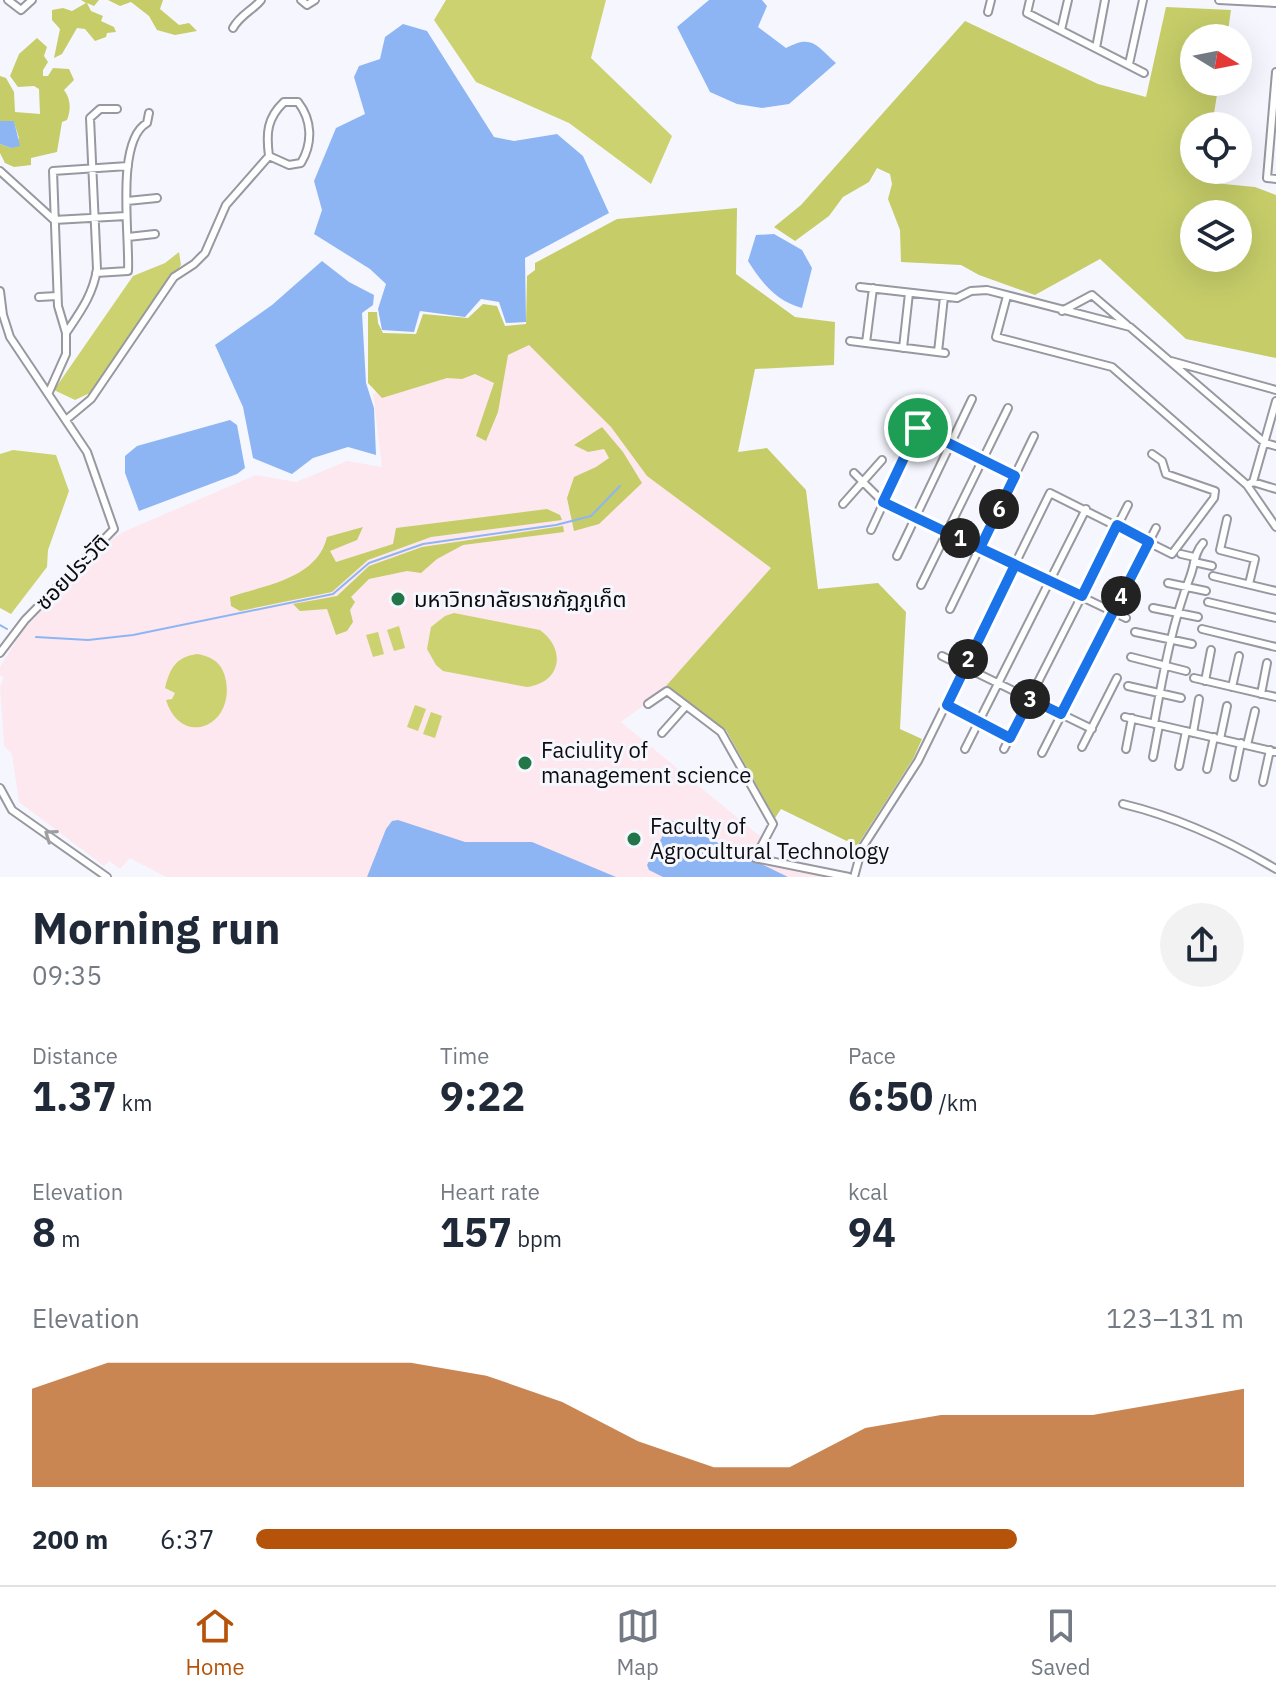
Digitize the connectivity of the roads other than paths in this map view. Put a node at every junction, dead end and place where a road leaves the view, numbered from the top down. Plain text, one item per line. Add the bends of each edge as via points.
1 (8, 0) edge
2 (32, 0) edge
3 (261, 0) edge
4 (301, 0) edge
5 (315, 0) edge
6 (991, 0) edge
7 (1030, 0) edge
8 (1068, 0) edge
9 (1105, 0) edge
10 (1143, 0) edge
11 (1219, 0) edge
12 (1276, 3) edge
13 (988, 12) dead end
14 (233, 28) dead end
15 (1061, 30) junction
16 (1096, 48) junction
17 (1129, 64) junction
18 (1276, 72) edge
19 (1144, 73) dead end
20 (117, 109) dead end
21 (149, 113) dead end
22 (1274, 122) edge
23 (1273, 154) edge
24 (269, 156) junction
25 (128, 166) junction
26 (92, 169) junction
27 (0, 171) edge
28 (1276, 179) edge
29 (157, 198) dead end
30 (127, 201) junction
31 (126, 216) junction
32 (94, 217) junction
33 (54, 220) junction
34 (155, 234) dead end
35 (128, 237) junction
36 (96, 273) junction
37 (860, 287) dead end
38 (873, 288) junction
39 (0, 291) edge
40 (909, 293) junction
41 (57, 296) junction
42 (1007, 296) junction
43 (39, 297) dead end
44 (944, 297) junction
45 (1062, 311) junction
46 (1130, 327) junction
47 (66, 333) junction
48 (850, 341) dead end
49 (866, 343) junction
50 (903, 348) junction
51 (1169, 360) junction
52 (1276, 390) edge
53 (49, 392) junction
54 (972, 399) dead end
55 (1276, 401) edge
56 (928, 407) dead end
57 (1008, 408) dead end
58 (67, 419) junction
59 (918, 428) junction
60 (1034, 436) dead end
61 (1265, 443) junction
62 (951, 444) junction
63 (1276, 446) edge
64 (1152, 454) dead end
65 (882, 460) dead end
66 (982, 460) junction
67 (854, 473) dead end
68 (1015, 476) junction
69 (864, 482) junction
70 (1250, 484) junction
71 (1276, 489) edge
72 (883, 502) junction
73 (843, 504) dead end
74 (1128, 505) dead end
75 (1086, 509) junction
76 (915, 517) junction
77 (1227, 519) dead end
78 (1117, 525) junction
79 (1276, 527) edge
80 (1156, 528) dead end
81 (871, 530) dead end
82 (947, 532) junction
83 (1149, 542) junction
84 (1203, 543) dead end
85 (980, 548) junction
86 (1181, 554) dead end
87 (897, 556) dead end
88 (1194, 560) junction
89 (1015, 565) junction
90 (1212, 566) dead end
91 (1213, 576) dead end
92 (1049, 581) junction
93 (1168, 583) dead end
94 (1249, 584) junction
95 (921, 585) dead end
96 (1185, 587) junction
97 (1206, 591) dead end
98 (1276, 591) edge
99 (1082, 596) junction
100 (1208, 602) dead end
101 (1153, 608) dead end
102 (950, 609) dead end
103 (1113, 612) junction
104 (1178, 613) junction
105 (1198, 617) dead end
106 (1126, 618) dead end
107 (1276, 618) edge
108 (1202, 629) dead end
109 (1135, 632) dead end
110 (1172, 639) junction
111 (1192, 644) dead end
112 (1276, 647) edge
113 (1211, 650) dead end
114 (0, 653) edge
115 (942, 656) dead end
116 (1239, 656) dead end
117 (1131, 657) dead end
118 (1267, 663) dead end
119 (1165, 665) junction
120 (964, 667) junction
121 (1186, 671) dead end
122 (1117, 678) dead end
123 (1194, 678) dead end
124 (1205, 681) junction
125 (999, 684) junction
126 (1128, 686) dead end
127 (1232, 687) junction
128 (1159, 694) junction
129 (1261, 694) junction
130 (1276, 697) edge
131 (1181, 698) dead end
132 (1030, 699) junction
133 (1199, 699) dead end
134 (648, 704) dead end
135 (947, 705) junction
136 (686, 706) junction
137 (1227, 706) dead end
138 (1255, 711) dead end
139 (1061, 714) junction
140 (979, 722) junction
141 (1157, 724) junction
142 (1092, 729) junction
143 (1190, 732) junction
144 (662, 733) dead end
145 (1010, 738) junction
146 (1217, 738) junction
147 (1244, 744) junction
148 (1082, 747) dead end
149 (965, 749) dead end
150 (1004, 749) dead end
151 (1126, 749) dead end
152 (1274, 749) edge
153 (1042, 753) dead end
154 (1153, 757) dead end
155 (1179, 766) dead end
156 (1207, 769) dead end
157 (1234, 777) dead end
158 (1263, 782) dead end
159 (0, 788) edge
160 (1123, 804) dead end
161 (1276, 869) edge
162 (107, 877) edge
163 (852, 877) edge

1 - 2 street via 21,10
3 - 14 street
4 - 5 street via 307,5
6 - 13 street
7 - 15 street via 1027,13
8 - 15 street
9 - 16 street
10 - 17 street
11 - 12 street
15 - 16 street
16 - 17 street
17 - 19 street
18 - 22 street
20 - 26 street via 100,109 90,118
21 - 25 street via 132,140
22 - 23 street
23 - 28 street via 1267,178
24 - 24 street via 289,165 301,163 308,152 306,113 298,102 284,102 269,120
24 - 58 street via 226,205 205,253 174,277 91,399
25 - 26 street
25 - 30 street
26 - 32 street
26 - 33 street via 53,171
27 - 33 street
29 - 30 street
30 - 31 street
31 - 32 street
31 - 35 street
32 - 33 street
32 - 36 street
33 - 41 street
34 - 35 street
35 - 36 street via 128,271
36 - 47 street via 88,300
37 - 38 street
38 - 40 street
38 - 49 street
39 - 53 street via 10,337
40 - 44 street
40 - 50 street
41 - 43 street
41 - 47 street
42 - 44 street via 987,290
42 - 45 street
42 - 70 street via 996,337 1112,367
44 - 50 street via 942,353
45 - 46 street
45 - 46 street via 1092,295
46 - 51 street
47 - 53 street via 66,354
48 - 49 street
49 - 50 street
51 - 52 street
51 - 61 street
53 - 58 street
54 - 62 street
55 - 61 street
56 - 59 street
57 - 66 street
58 - 114 street, ซอยประวัติ via 87,452 114,529
59 - 62 street
59 - 72 street
60 - 68 street
61 - 63 street
61 - 70 street
62 - 66 street
62 - 76 street
64 - 83 street via 1162,461 1166,474 1215,491 1172,554
65 - 69 street
66 - 68 street
66 - 82 street
67 - 69 street
68 - 85 street
69 - 72 street
69 - 73 street
70 - 71 street
70 - 79 street
72 - 76 street
72 - 81 street
74 - 78 street
75 - 78 street
75 - 89 street via 1050,493
75 - 92 street
76 - 82 street
76 - 87 street
77 - 94 street via 1220,550 1255,559
78 - 83 street
78 - 99 street
80 - 83 street
82 - 85 street
82 - 95 street
83 - 103 street
84 - 88 street
85 - 89 street
85 - 102 street
86 - 88 street
88 - 90 street
88 - 96 street
89 - 92 street
89 - 120 street
91 - 94 street
92 - 99 street
92 - 125 street
93 - 96 street
94 - 98 street
96 - 97 street
96 - 104 street
99 - 103 street
99 - 132 street
100 - 107 street
101 - 104 street
103 - 106 street
103 - 139 street
104 - 105 street
104 - 110 street
108 - 112 street
109 - 110 street
110 - 111 street
110 - 119 street
113 - 124 street
115 - 120 street
116 - 127 street
117 - 119 street
118 - 129 street
119 - 121 street
119 - 128 street
120 - 125 street
120 - 135 street
122 - 142 street
123 - 124 street
124 - 127 street
125 - 132 street
125 - 140 street
126 - 128 street
127 - 129 street
128 - 131 street
128 - 141 street
129 - 130 street
132 - 139 street
132 - 145 street
133 - 143 street
134 - 136 street via 664,690
135 - 140 street
135 - 163 street via 862,848
136 - 144 street
136 - 163 street via 721,732 773,824 755,858
137 - 146 street
138 - 147 street
139 - 142 street
139 - 153 street
140 - 145 street
140 - 149 street
141 - 143 street
141 - 151 street via 1129,717
141 - 154 street
142 - 148 street
143 - 146 street
143 - 155 street
145 - 150 street
146 - 147 street
146 - 156 street
147 - 152 street
147 - 157 street
152 - 158 street
162 -> 159 street via 12,810
160 - 161 street via 1161,813

